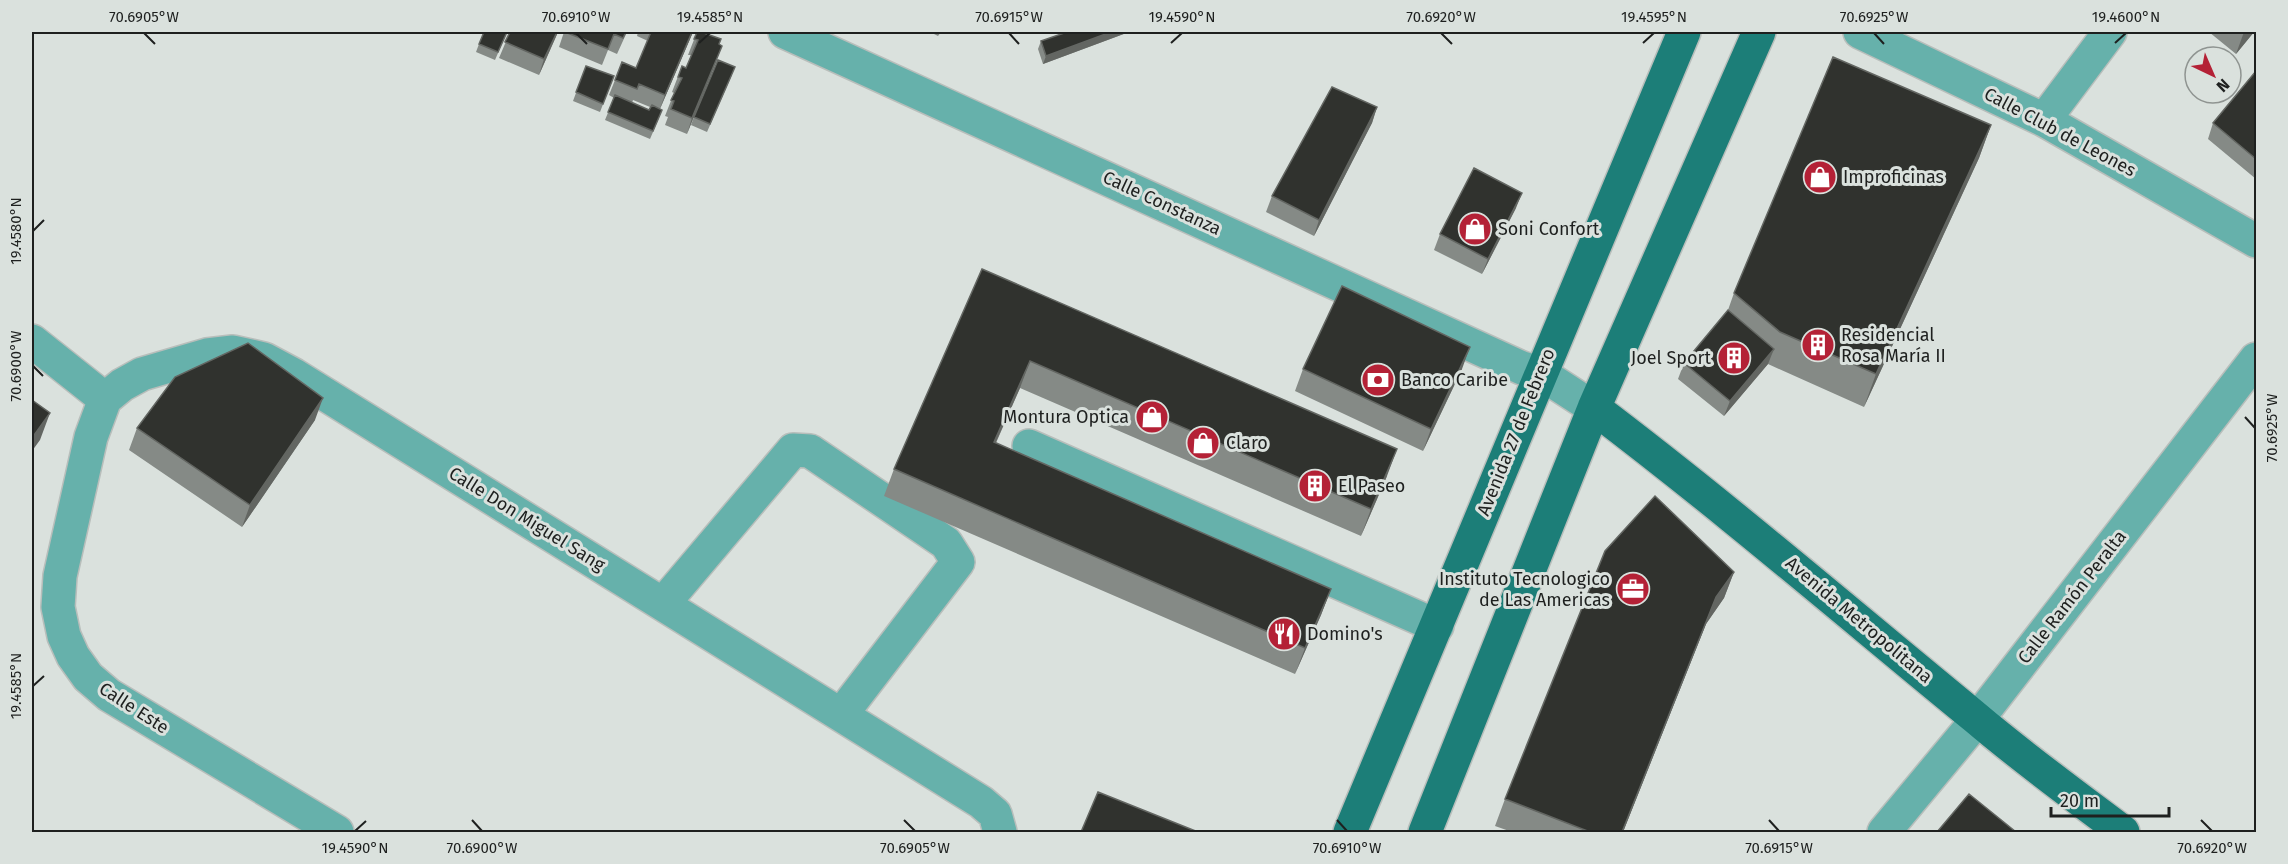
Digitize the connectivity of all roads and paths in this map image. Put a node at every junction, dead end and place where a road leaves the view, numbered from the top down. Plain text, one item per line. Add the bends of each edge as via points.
1 (785, 32) edge
2 (1684, 32) edge
3 (1759, 32) edge
4 (1860, 32) edge
5 (2110, 32) edge
6 (2044, 120) junction
7 (2256, 242) edge
8 (32, 341) edge
9 (2256, 359) edge
10 (1540, 374) junction
11 (105, 399) junction
12 (1594, 408) junction
13 (1029, 446) dead end
14 (663, 604) junction
15 (1437, 626) junction
16 (841, 715) junction
17 (1977, 720) junction
18 (337, 832) edge
19 (1000, 832) edge
20 (1350, 832) edge
21 (1425, 832) edge
22 (1884, 832) edge
23 (2123, 832) edge

1 - 10 street, Calle Constanza
2 - 10 main road, Avenida 27 de Febrero
3 - 12 main road
4 - 6 street, Calle Club de Leones
5 - 6 street
6 - 7 street, Calle Club de Leones
8 - 11 street
9 - 17 street, Calle Ramón Peralta
10 - 12 street, Calle Constanza
10 - 15 main road, Avenida 27 de Febrero
11 - 14 street, Calle Don Miguel Sang via 142,374 207,355 233,352 264,359
11 - 18 street, Calle Este via 91,437 60,576 58,608 64,636 74,656 109,696
12 - 17 main road, Avenida Metropolitana via 1798,569
12 - 21 main road
13 - 15 street
14 - 16 street, Calle Don Miguel Sang
14 - 16 street via 793,450 810,451 946,543 958,562
15 - 20 main road, Avenida 27 de Febrero
16 - 19 street, Calle Don Miguel Sang via 981,802 995,814
17 - 22 street, Calle Ramón Peralta
17 - 23 main road, Avenida Metropolitana

